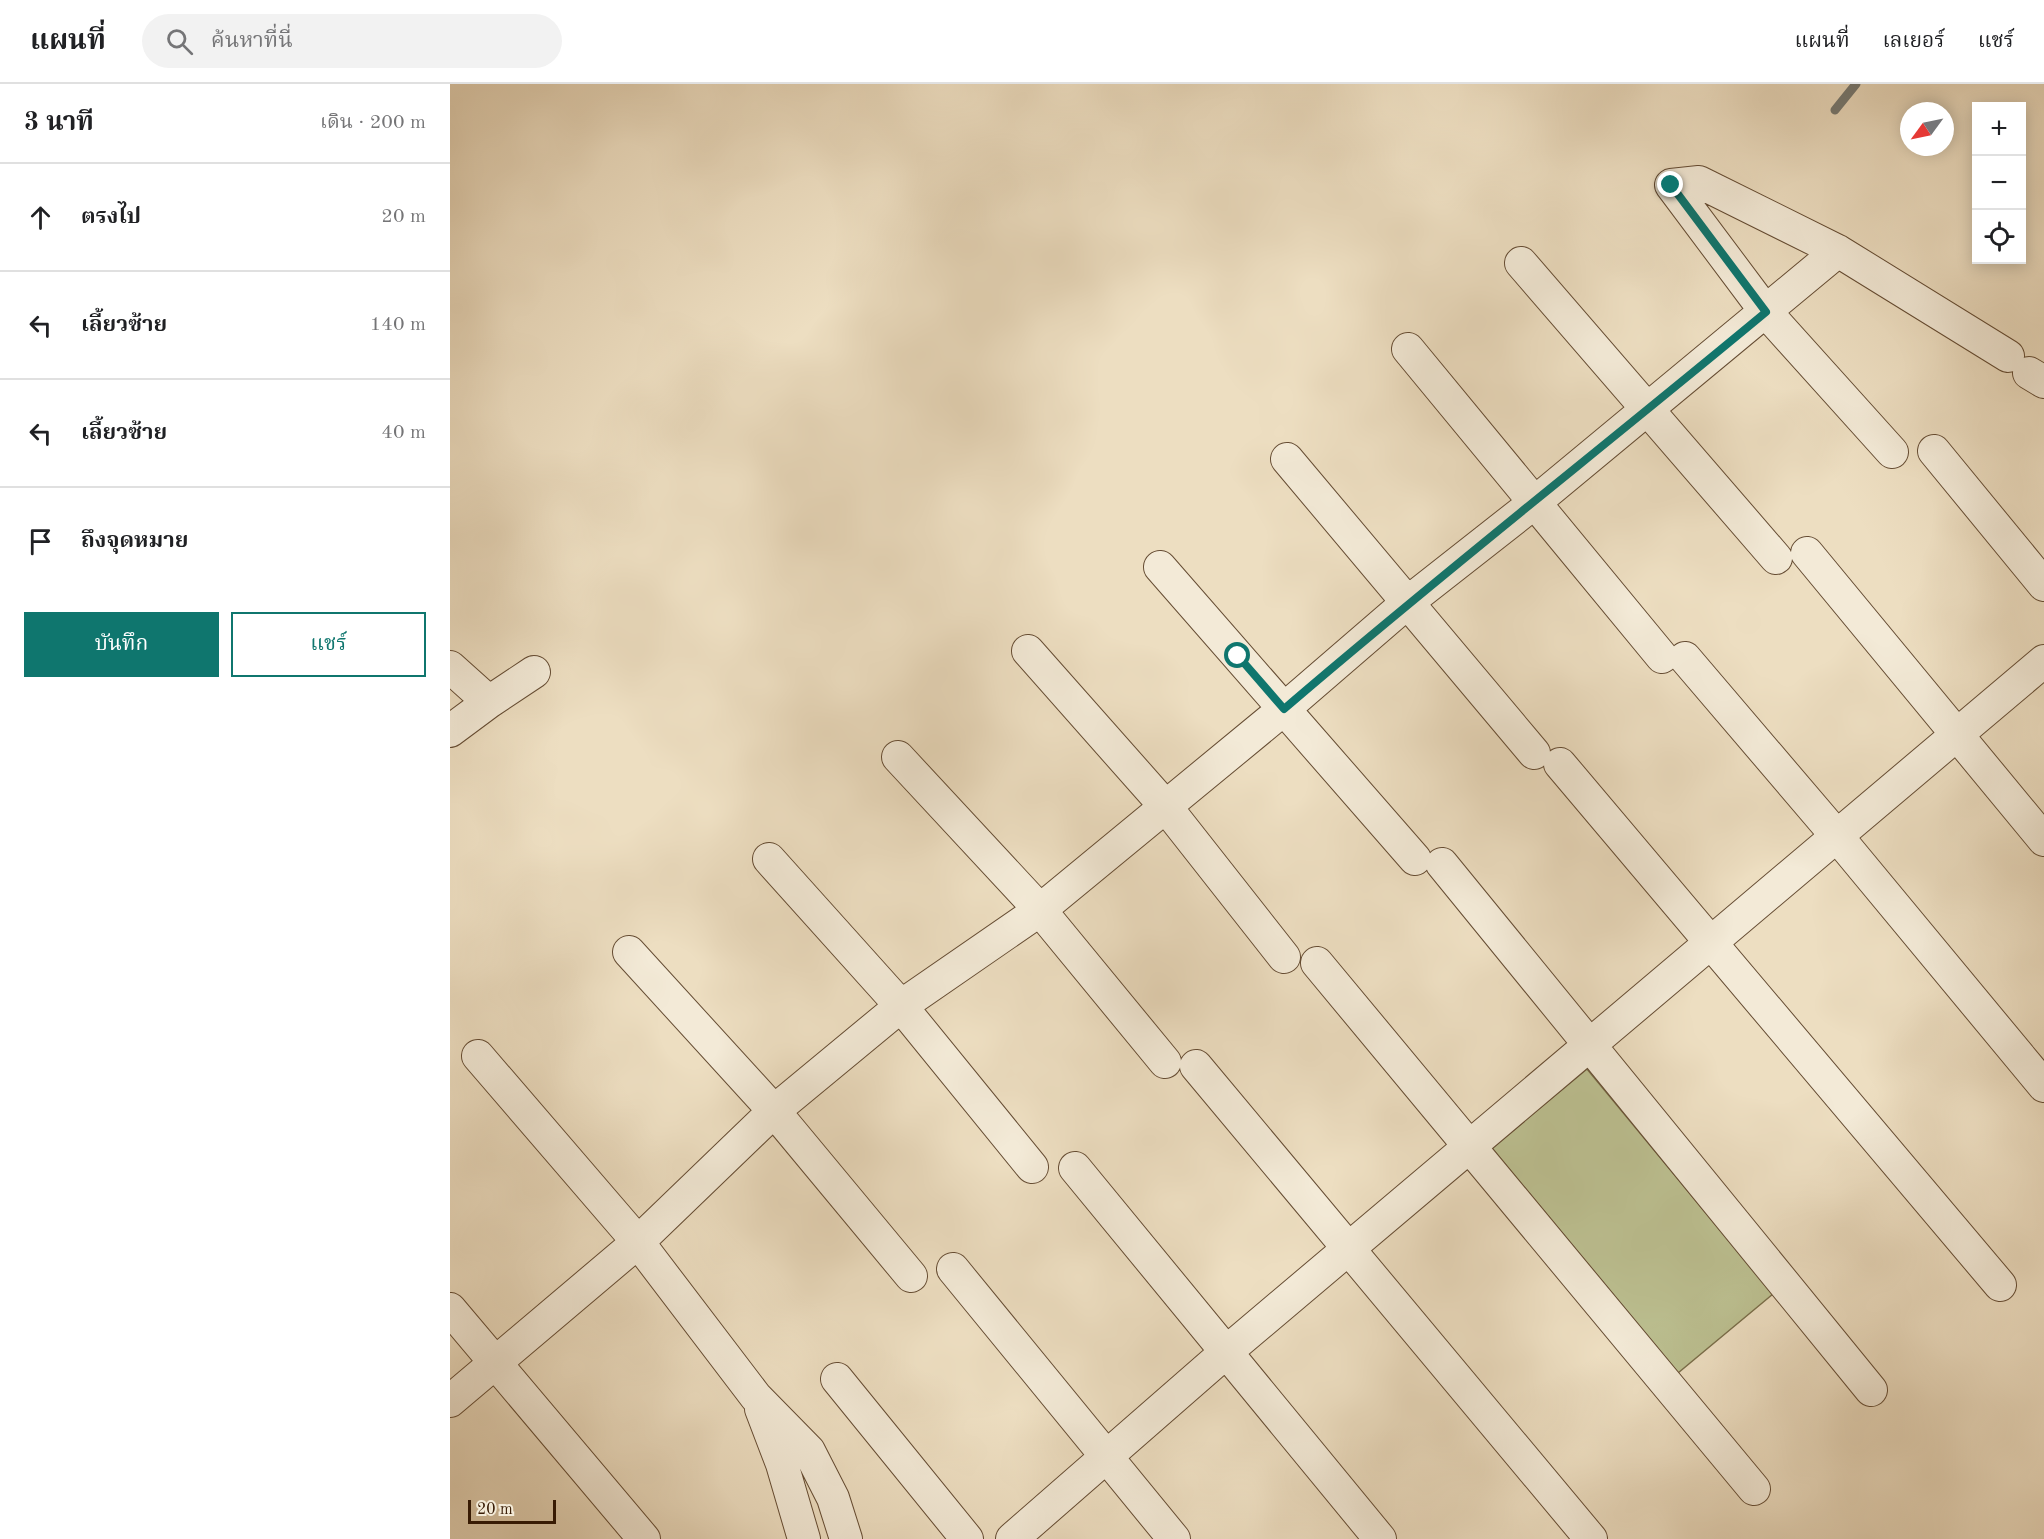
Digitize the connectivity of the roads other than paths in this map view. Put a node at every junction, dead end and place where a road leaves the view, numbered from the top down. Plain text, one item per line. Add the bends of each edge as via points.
1 (1838, 251) junction
2 (1521, 263) dead end
3 (1766, 312) junction
4 (1408, 349) dead end
5 (2027, 370) edge
6 (1647, 410) junction
7 (1934, 451) dead end
8 (1892, 452) dead end
9 (1287, 459) dead end
10 (1534, 503) junction
11 (1807, 553) dead end
12 (1776, 558) dead end
13 (1160, 567) dead end
14 (2044, 585) edge
15 (1408, 602) junction
16 (1028, 651) dead end
17 (2044, 661) edge
18 (450, 667) edge
19 (534, 672) dead end
20 (489, 702) junction
21 (1284, 709) junction
22 (450, 731) edge
23 (1957, 734) junction
24 (898, 757) dead end
25 (1166, 807) junction
26 (1836, 835) junction
27 (2044, 840) edge
28 (769, 859) dead end
29 (1041, 910) junction
30 (1713, 941) junction
31 (629, 951) dead end
32 (1284, 957) dead end
33 (1317, 963) dead end
34 (901, 1006) junction
35 (1587, 1045) junction
36 (478, 1056) dead end
37 (1165, 1062) dead end
38 (1196, 1066) dead end
39 (2044, 1086) edge
40 (774, 1111) junction
41 (1469, 1147) junction
42 (1032, 1167) dead end
43 (1075, 1168) dead end
44 (638, 1242) junction
45 (1349, 1251) junction
46 (953, 1269) dead end
47 (911, 1276) dead end
48 (2000, 1285) dead end
49 (450, 1309) edge
50 (1225, 1353) junction
51 (496, 1362) junction
52 (837, 1379) dead end
53 (1871, 1389) dead end
54 (756, 1397) junction
55 (450, 1401) edge
56 (1106, 1455) junction
57 (1754, 1489) dead end
58 (644, 1539) edge
59 (804, 1539) edge
60 (846, 1539) edge
61 (967, 1539) edge
62 (1012, 1539) edge
63 (1174, 1539) edge
64 (1380, 1539) edge
65 (1591, 1539) edge

1 - 3 street
1 - 3 street via 1699,182 1671,185
1 - 5 street
2 - 6 street
3 - 6 street
3 - 8 street
4 - 10 street
6 - 10 street
6 - 12 street
7 - 14 street
9 - 15 street
10 - 15 street
10 - 26 street
11 - 23 street
13 - 21 street
15 - 21 street
15 - 30 street
16 - 25 street
17 - 23 street
18 - 20 street
19 - 20 street
20 - 22 street
21 - 25 street
21 - 35 street via 1429,862
23 - 26 street
23 - 27 street
24 - 29 street
25 - 29 street
25 - 32 street
26 - 30 street
26 - 39 street
28 - 34 street
29 - 34 street
29 - 37 street
30 - 35 street
30 - 48 street
31 - 40 street
33 - 41 street
34 - 40 street
34 - 42 street
35 - 41 street
35 - 53 street
36 - 44 street
38 - 45 street
40 - 44 street
40 - 47 street
41 - 45 street
41 - 57 street
43 - 50 street
44 - 51 street
44 - 54 street
45 - 50 street
45 - 65 street
46 - 56 street
49 - 51 street
50 - 56 street
50 - 64 street
51 - 55 street
51 - 58 street
52 - 61 street
54 - 59 street via 782,1464
54 - 60 street via 808,1451 833,1498
56 - 62 street
56 - 63 street

